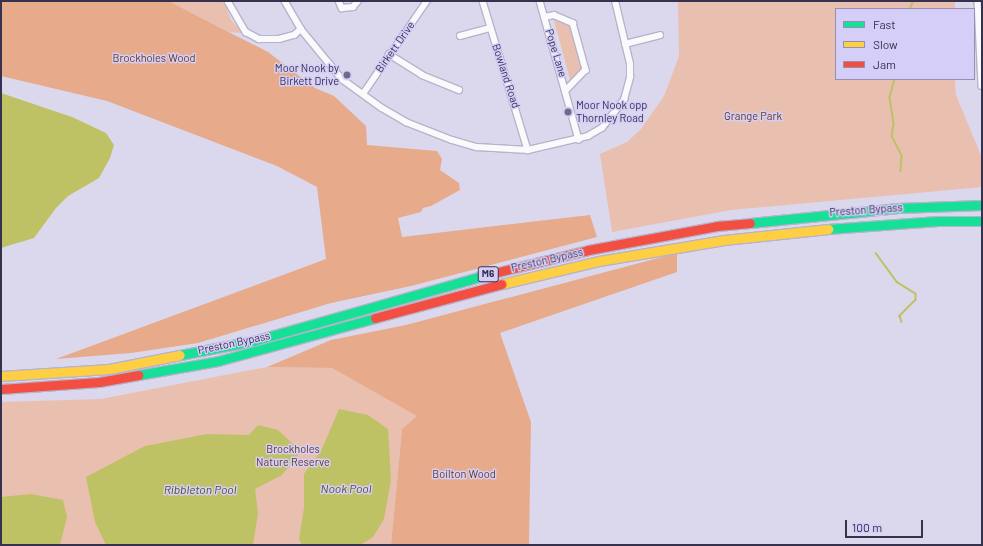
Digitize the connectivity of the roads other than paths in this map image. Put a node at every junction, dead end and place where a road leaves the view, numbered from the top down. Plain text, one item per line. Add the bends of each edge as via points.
1 (228, 1) edge
2 (285, 1) edge
3 (339, 1) edge
4 (358, 1) edge
5 (428, 1) edge
6 (483, 1) edge
7 (540, 1) edge
8 (615, 1) edge
9 (978, 1) edge
10 (980, 12) edge
11 (545, 16) junction
12 (490, 28) junction
13 (302, 29) junction
14 (660, 35) dead end
15 (460, 36) dead end
16 (625, 44) junction
17 (389, 54) junction
18 (982, 73) edge
19 (982, 86) edge
20 (459, 90) dead end
21 (567, 90) junction
22 (363, 94) junction
23 (579, 140) junction
24 (528, 150) junction
25 (982, 205) edge
26 (982, 221) edge
27 (1, 372) edge
28 (26, 374) junction
29 (1, 376) edge
30 (1, 389) edge

1 - 13 street via 246,32 259,39 279,39 294,35
2 - 13 street
3 - 4 street via 342,8 352,7
5 - 17 street, Birkett Drive
6 - 12 street, Bowland Road
7 - 11 street, Pope Lane
8 - 16 street
9 - 10 street
10 - 18 street
11 - 21 street, Pope Lane
11 - 21 street, Pope Lane via 554,15 573,23 586,70
12 - 15 street
12 - 24 street, Bowland Road
13 - 22 street via 342,78
14 - 16 street
16 - 23 street via 630,77 624,100 602,128
17 - 20 street via 422,75
17 - 22 street, Birkett Drive
18 - 19 street
21 - 23 street, Pope Lane
22 - 24 street via 406,122 440,136 477,147
23 - 24 street
25 - 28 highway, Preston Bypass / M6 via 860,211 717,226 588,250 492,273 253,341 109,369
26 - 30 highway, Preston Bypass / M6 via 938,221 815,230 724,240 606,260 531,276 224,360 115,380
27 - 28 highway
28 - 29 highway, Preston Bypass / M6

